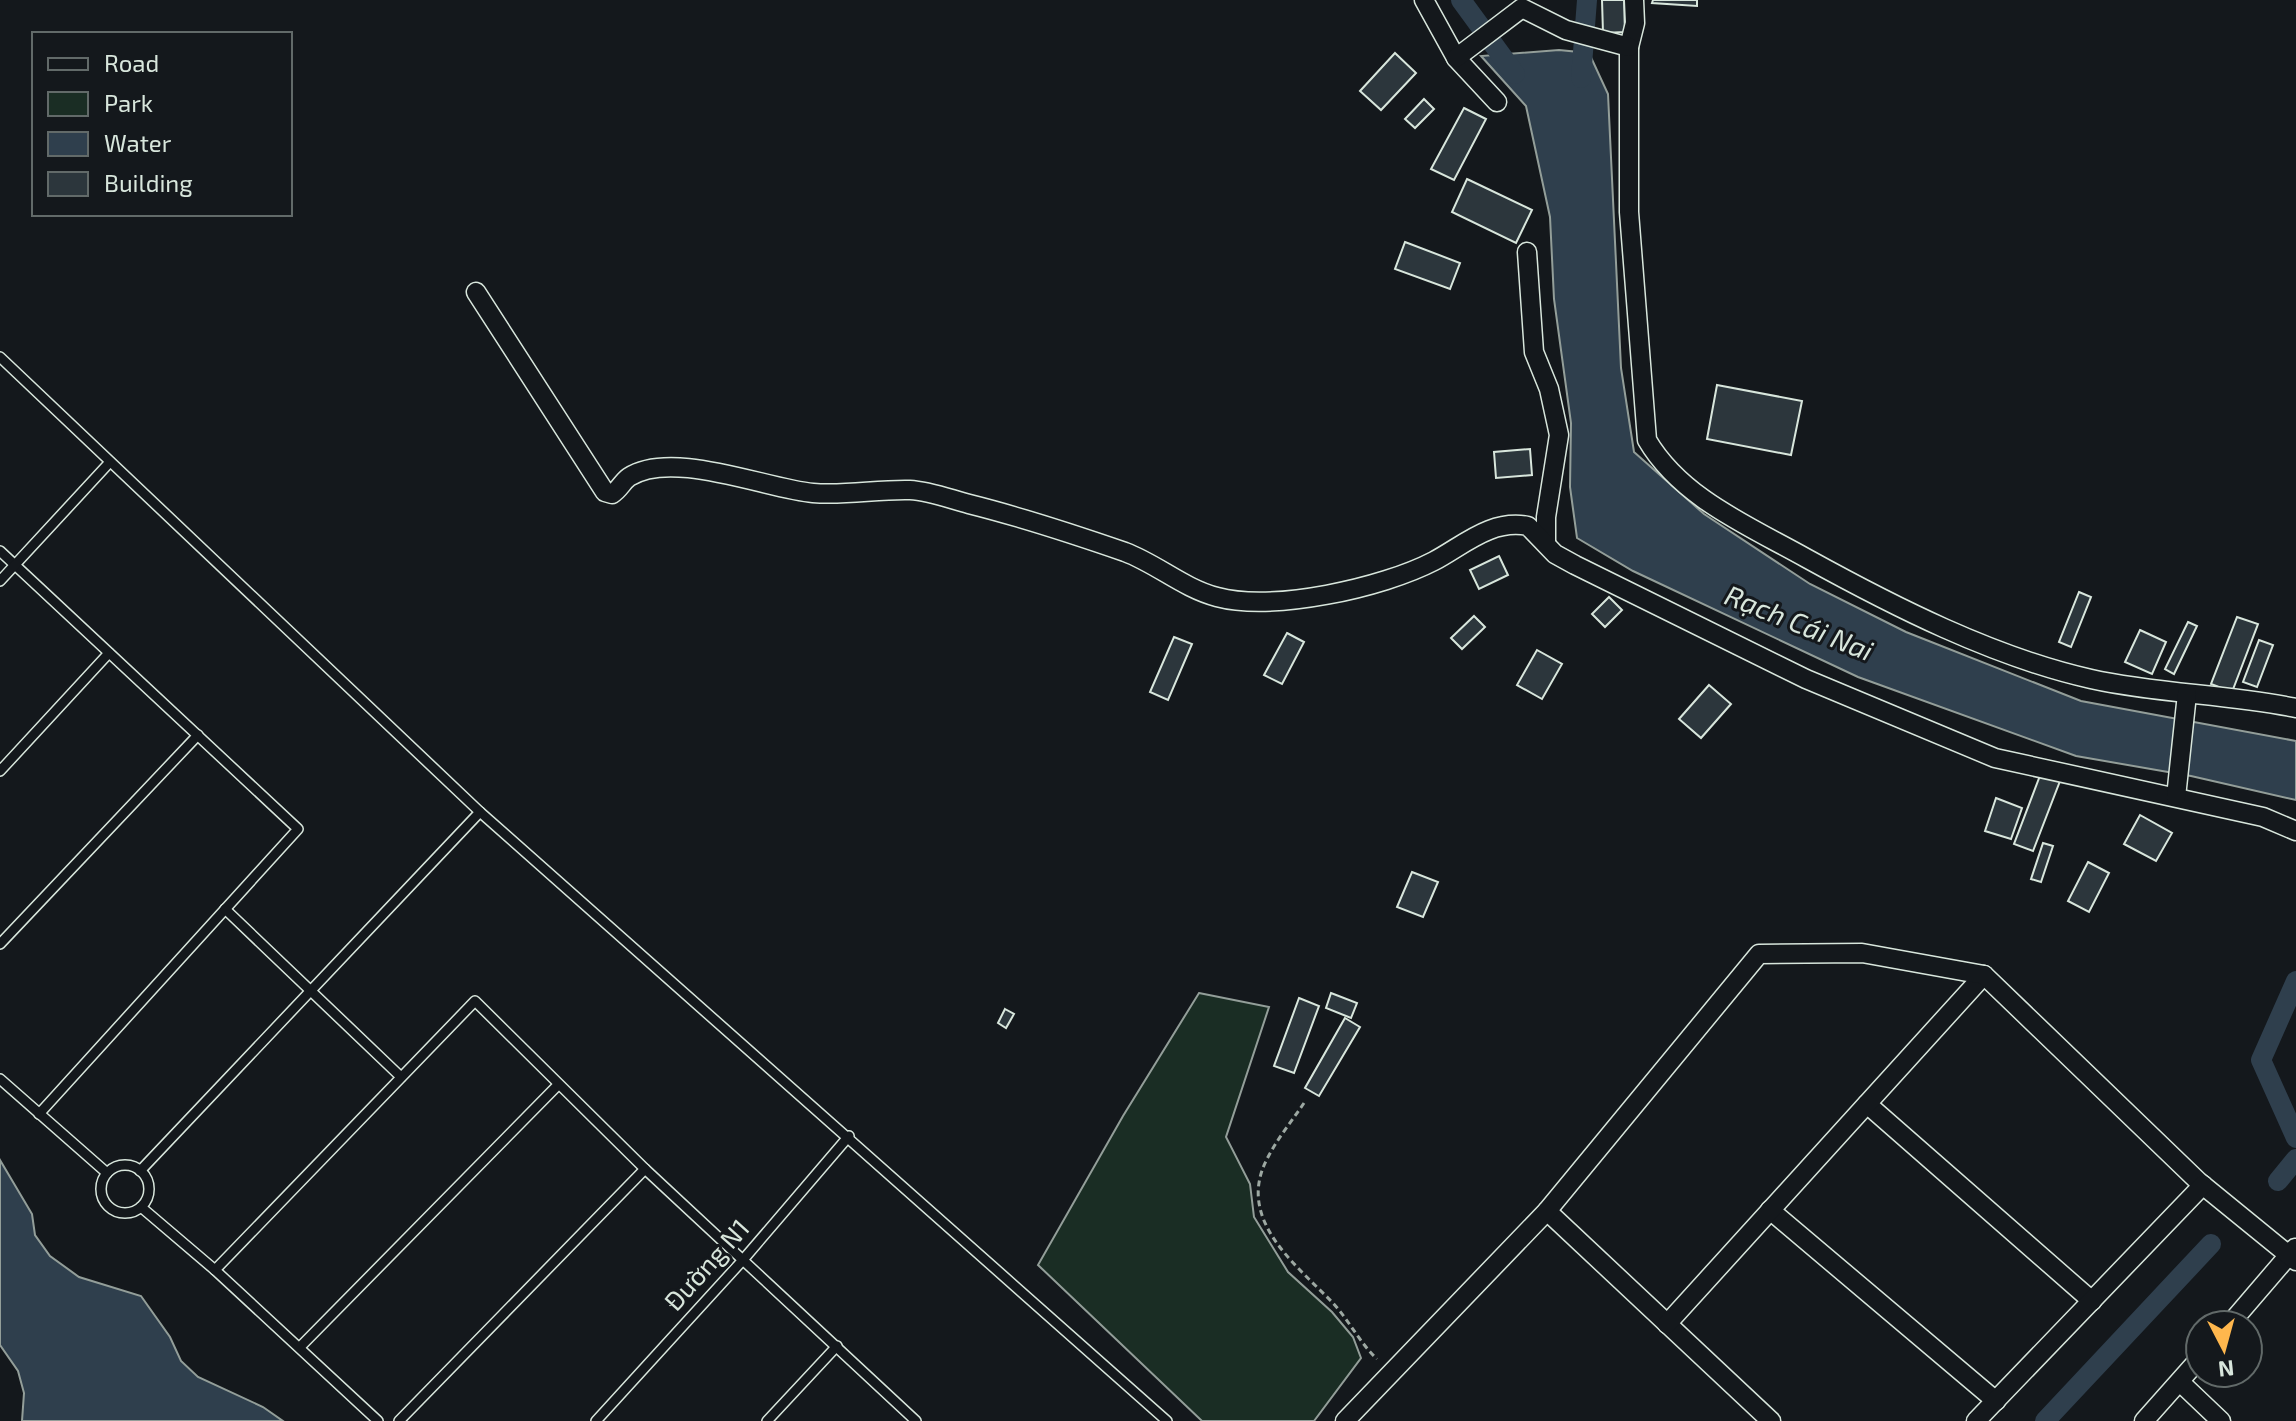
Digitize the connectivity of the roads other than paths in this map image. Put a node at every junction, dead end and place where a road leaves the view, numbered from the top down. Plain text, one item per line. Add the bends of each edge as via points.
1 (1424, 0) edge
2 (1545, 0) edge
3 (1634, 0) edge
4 (1518, 8) edge
5 (1561, 28) junction
6 (1629, 47) junction
7 (1460, 56) junction
8 (1497, 102) dead end
9 (1527, 252) dead end
10 (476, 292) dead end
11 (0, 357) edge
12 (110, 462) junction
13 (1546, 542) junction
14 (0, 551) edge
15 (15, 565) junction
16 (0, 581) edge
17 (109, 653) junction
18 (2186, 701) junction
19 (2296, 708) edge
20 (198, 735) junction
21 (0, 771) edge
22 (2177, 788) junction
23 (480, 812) junction
24 (2296, 831) edge
25 (225, 909) junction
26 (0, 944) edge
27 (1984, 975) junction
28 (311, 991) junction
29 (401, 1077) junction
30 (0, 1079) edge
31 (557, 1086) junction
32 (1867, 1104) junction
33 (39, 1114) junction
34 (849, 1136) junction
35 (645, 1169) junction
36 (140, 1171) junction
37 (107, 1173) junction
38 (2203, 1185) junction
39 (141, 1207) junction
40 (1770, 1210) junction
41 (1547, 1211) junction
42 (2294, 1255) edge
43 (742, 1261) junction
44 (215, 1270) junction
45 (2092, 1301) junction
46 (2244, 1309) edge
47 (1667, 1324) junction
48 (837, 1346) junction
49 (300, 1347) junction
50 (2184, 1377) edge
51 (2180, 1382) junction
52 (1996, 1401) junction
53 (378, 1421) edge
54 (399, 1421) edge
55 (596, 1421) edge
56 (767, 1421) edge
57 (916, 1421) edge
58 (1167, 1421) edge
59 (1345, 1421) edge
60 (1771, 1421) edge
61 (1976, 1421) edge
62 (2144, 1421) edge
63 (2221, 1421) edge

1 - 7 street
2 - 5 street via 1550,20
3 - 6 street
4 - 5 street
4 - 7 street
5 - 6 street
6 - 18 street via 1634,298 1647,440 1659,459 1726,515 1914,614 2048,667
7 - 8 street
9 - 13 street via 1534,352 1559,435
10 - 13 street via 605,492 612,494 629,477 676,468 813,493 912,490 1017,516 1129,553 1217,597 1256,603 1296,601 1390,578 1499,526 1528,526
11 - 12 lane
12 - 15 lane
12 - 23 lane
13 - 22 street via 1575,565 1806,679 1995,758
14 - 15 lane
15 - 16 lane
15 - 17 lane
17 - 20 lane
17 - 21 lane
18 - 19 street
18 - 22 street
20 - 25 lane via 298,829
20 - 26 lane
22 - 24 street
23 - 28 lane
23 - 34 lane
25 - 28 lane
25 - 33 lane
27 - 32 street
27 - 38 street
27 - 41 street via 1862,953 1759,954
28 - 29 lane
28 - 36 lane
29 - 31 lane via 475,1001
29 - 44 lane
30 - 33 lane
31 - 35 lane
31 - 49 lane
32 - 40 street
32 - 45 street
33 - 37 lane
34 - 43 lane, Đường N1
34 - 58 lane
35 - 43 lane
35 - 54 lane
36 - 37 lane via 119,1166
36 - 39 lane via 148,1189
37 - 39 lane via 102,1196 111,1209 126,1213
38 - 42 street
38 - 45 street
39 - 44 lane
40 - 47 street
40 - 52 street
41 - 47 street
41 - 59 street
42 - 46 street
43 - 48 lane
43 - 55 lane, Đường N1
44 - 49 lane
45 - 52 street
47 - 60 street
48 - 56 lane
48 - 57 lane
49 - 53 lane
50 - 51 street
51 - 62 street
51 - 63 street
52 - 61 street

